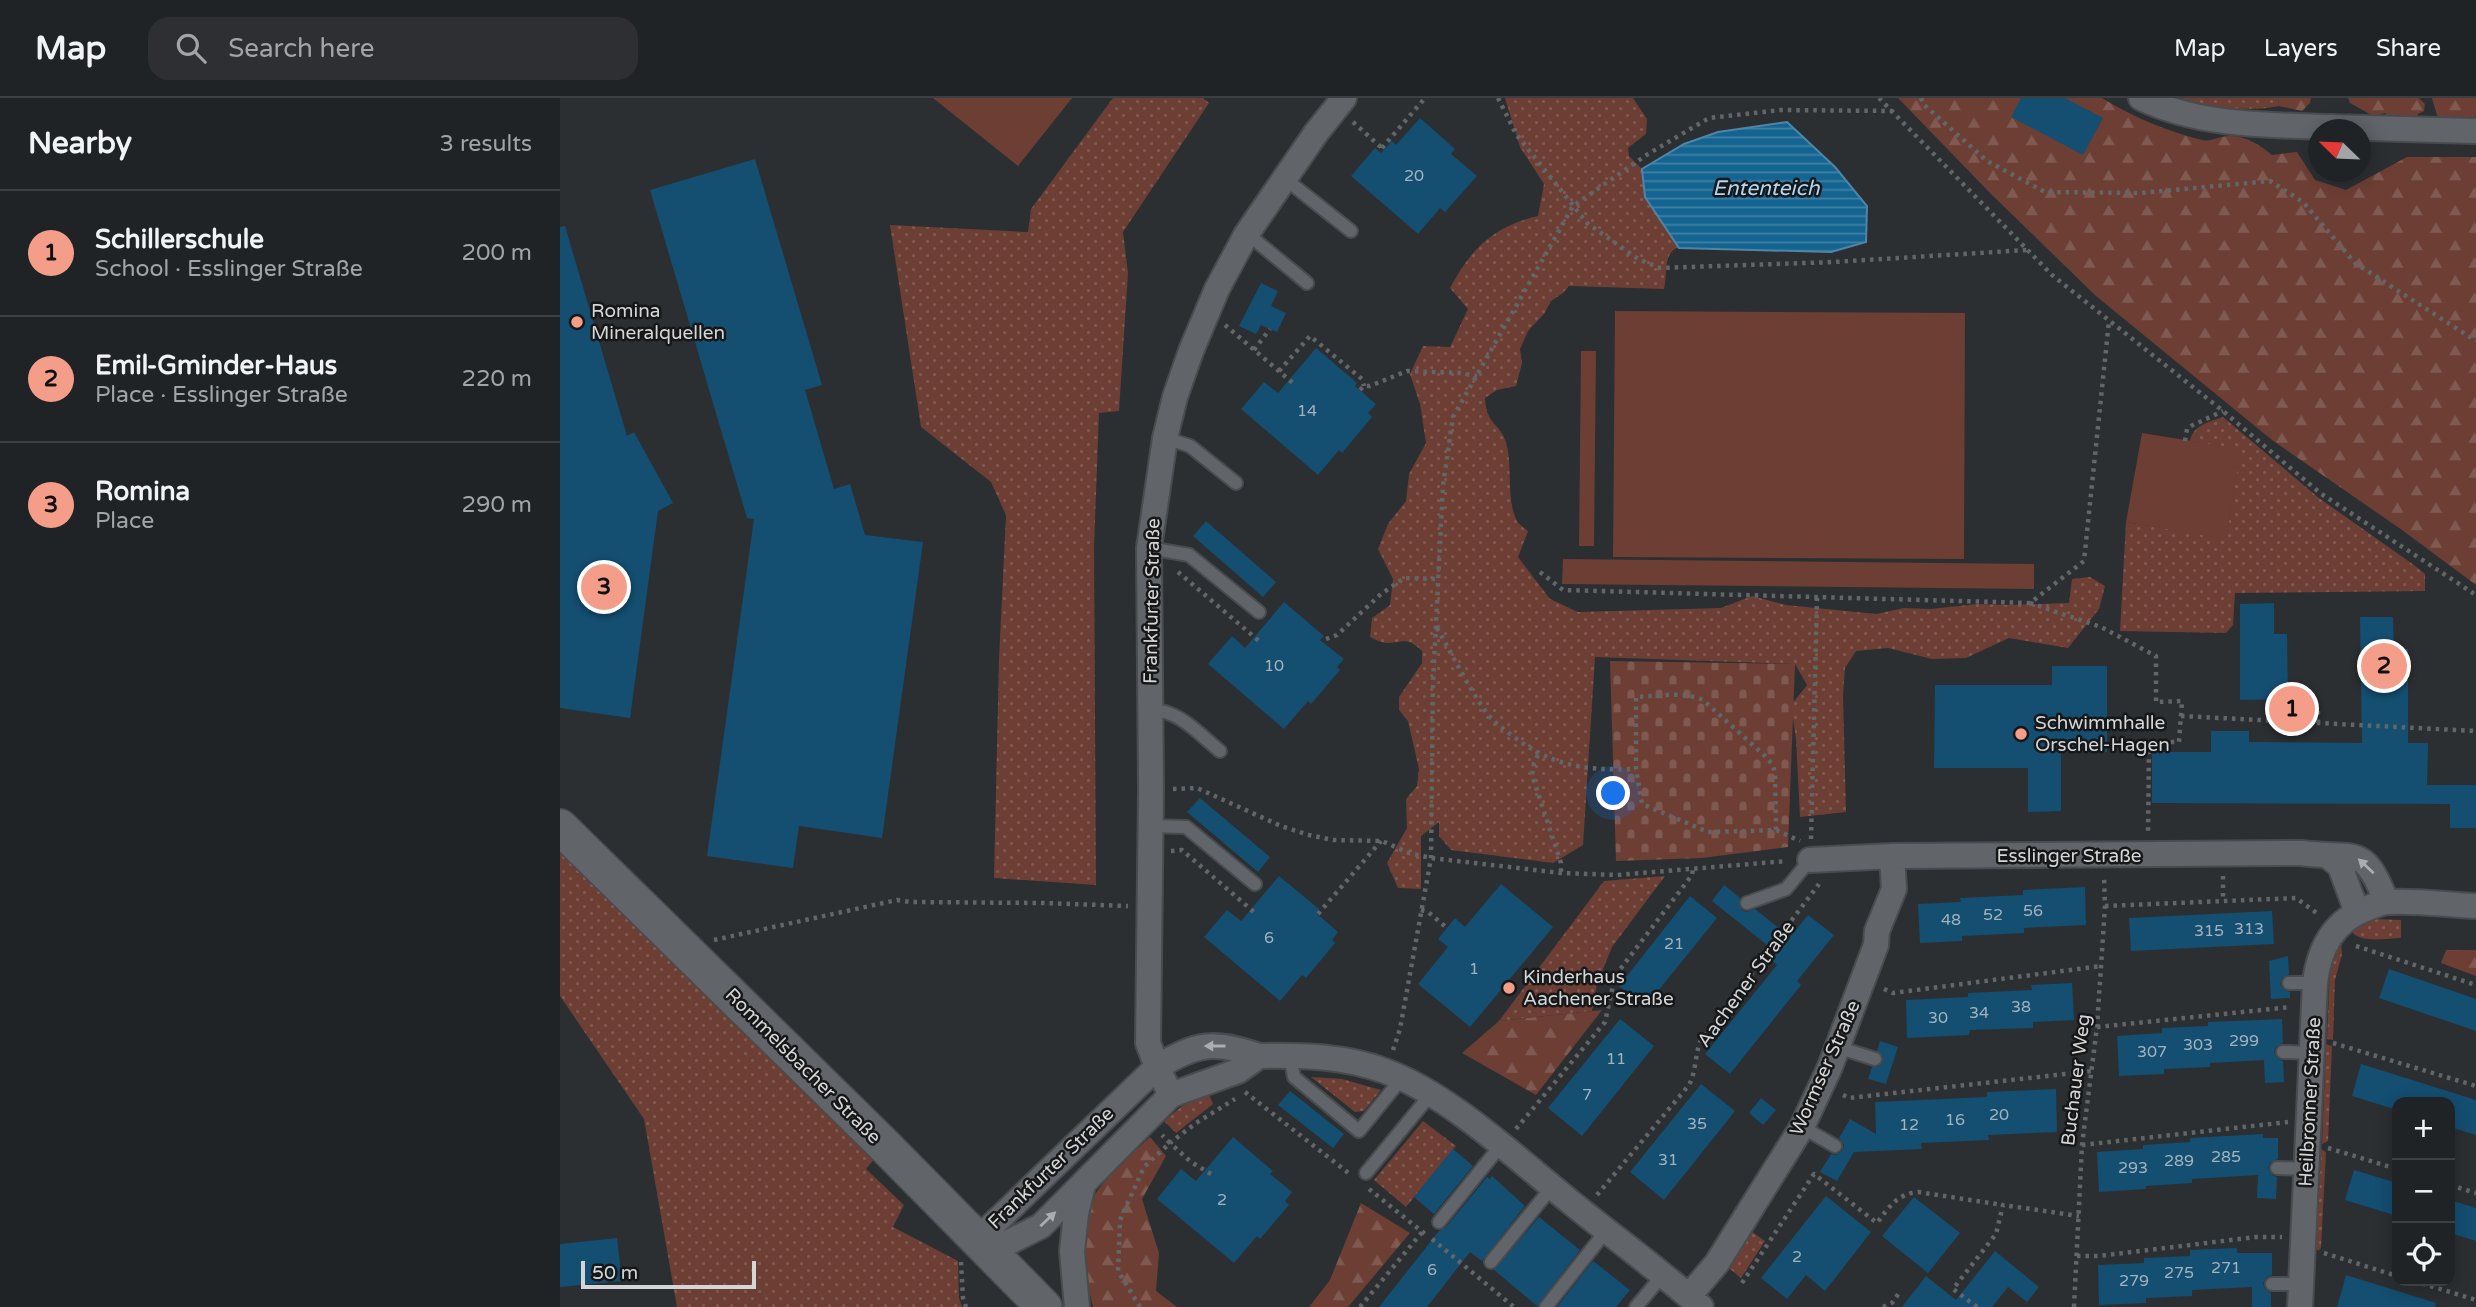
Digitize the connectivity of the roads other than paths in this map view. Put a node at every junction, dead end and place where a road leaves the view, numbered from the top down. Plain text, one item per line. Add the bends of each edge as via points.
1 (2141, 98) edge
2 (1347, 109) edge
3 (2476, 131) edge
4 (1284, 178) junction
5 (1351, 231) dead end
6 (1246, 235) junction
7 (1307, 283) dead end
8 (1165, 438) junction
9 (1236, 483) dead end
10 (1149, 548) junction
11 (1259, 612) dead end
12 (1150, 710) junction
13 (1220, 751) dead end
14 (1151, 826) junction
15 (560, 827) edge
16 (1892, 856) junction
17 (2328, 856) junction
18 (1810, 860) joint
19 (1255, 884) dead end
20 (2386, 901) junction
21 (1747, 903) dead end
22 (2476, 906) edge
23 (2357, 912) junction
24 (2290, 983) dead end
25 (2315, 984) junction
26 (1837, 1047) junction
27 (2313, 1047) junction
28 (2283, 1052) dead end
29 (1259, 1056) junction
30 (1290, 1056) junction
31 (1875, 1059) dead end
32 (1157, 1067) junction
33 (1394, 1074) junction
34 (1431, 1094) junction
35 (1171, 1095) junction
36 (1802, 1127) junction
37 (1501, 1145) junction
38 (1835, 1146) dead end
39 (2277, 1168) dead end
40 (2306, 1169) junction
41 (1366, 1173) dead end
42 (1083, 1184) junction
43 (1552, 1187) junction
44 (1439, 1222) road end
45 (1606, 1231) junction
46 (983, 1246) junction
47 (1491, 1262) dead end
48 (1662, 1276) junction
49 (2272, 1284) dead end
50 (2301, 1296) edge
51 (1695, 1302) edge
52 (1044, 1307) edge
53 (1077, 1307) edge
54 (1546, 1307) edge
55 (1636, 1307) edge

1 - 3 street via 2187,115 2218,120
2 - 4 street, Frankfurter Straße
4 - 5 lane
4 - 6 street, Frankfurter Straße
6 - 7 lane
6 - 8 street, Frankfurter Straße via 1205,316
8 - 9 lane via 1190,446
8 - 10 street, Frankfurter Straße
10 - 11 lane via 1189,555
10 - 12 street, Frankfurter Straße
12 - 13 lane via 1174,713
12 - 14 street, Frankfurter Straße
14 - 19 lane via 1186,827
14 - 32 street, Frankfurter Straße via 1147,1043
15 - 46 main road, Rommelsbacher Straße
16 - 17 street, Esslinger Straße
16 - 18 street, Esslinger Straße
16 - 26 street, Wormser Straße via 1894,889
20 -> 17 street, Esslinger Straße via 2376,875 2365,862 2352,855
17 - 23 street via 2340,866
18 - 21 lane via 1786,889
20 - 22 street
20 - 23 street
23 - 25 street, Heilbronner Straße via 2326,940
24 - 25 lane
25 - 27 street, Heilbronner Straße
26 - 31 lane
26 - 36 street, Wormser Straße
27 - 28 lane
27 - 40 street, Heilbronner Straße
29 - 30 street
29 -> 32 street via 1232,1046 1200,1046
29 - 35 street via 1238,1071
30 - 33 street via 1348,1060
30 - 33 lane via 1294,1077 1359,1131
32 - 35 street, Frankfurter Straße
32 - 46 street, Frankfurter Straße
33 - 34 street
34 - 37 street
34 - 41 lane
35 - 42 street, Frankfurter Straße
36 - 38 lane
36 - 51 street, Wormser Straße
37 - 43 street
37 - 44 lane
39 - 40 lane
40 - 50 street, Heilbronner Straße
46 -> 42 street, Frankfurter Straße via 1041,1226
42 - 53 street via 1072,1251
43 - 45 street
43 - 47 lane
45 - 48 street
45 - 54 lane
46 - 52 main road, Rommelsbacher Straße
48 - 51 street
48 - 55 lane
49 - 50 lane

